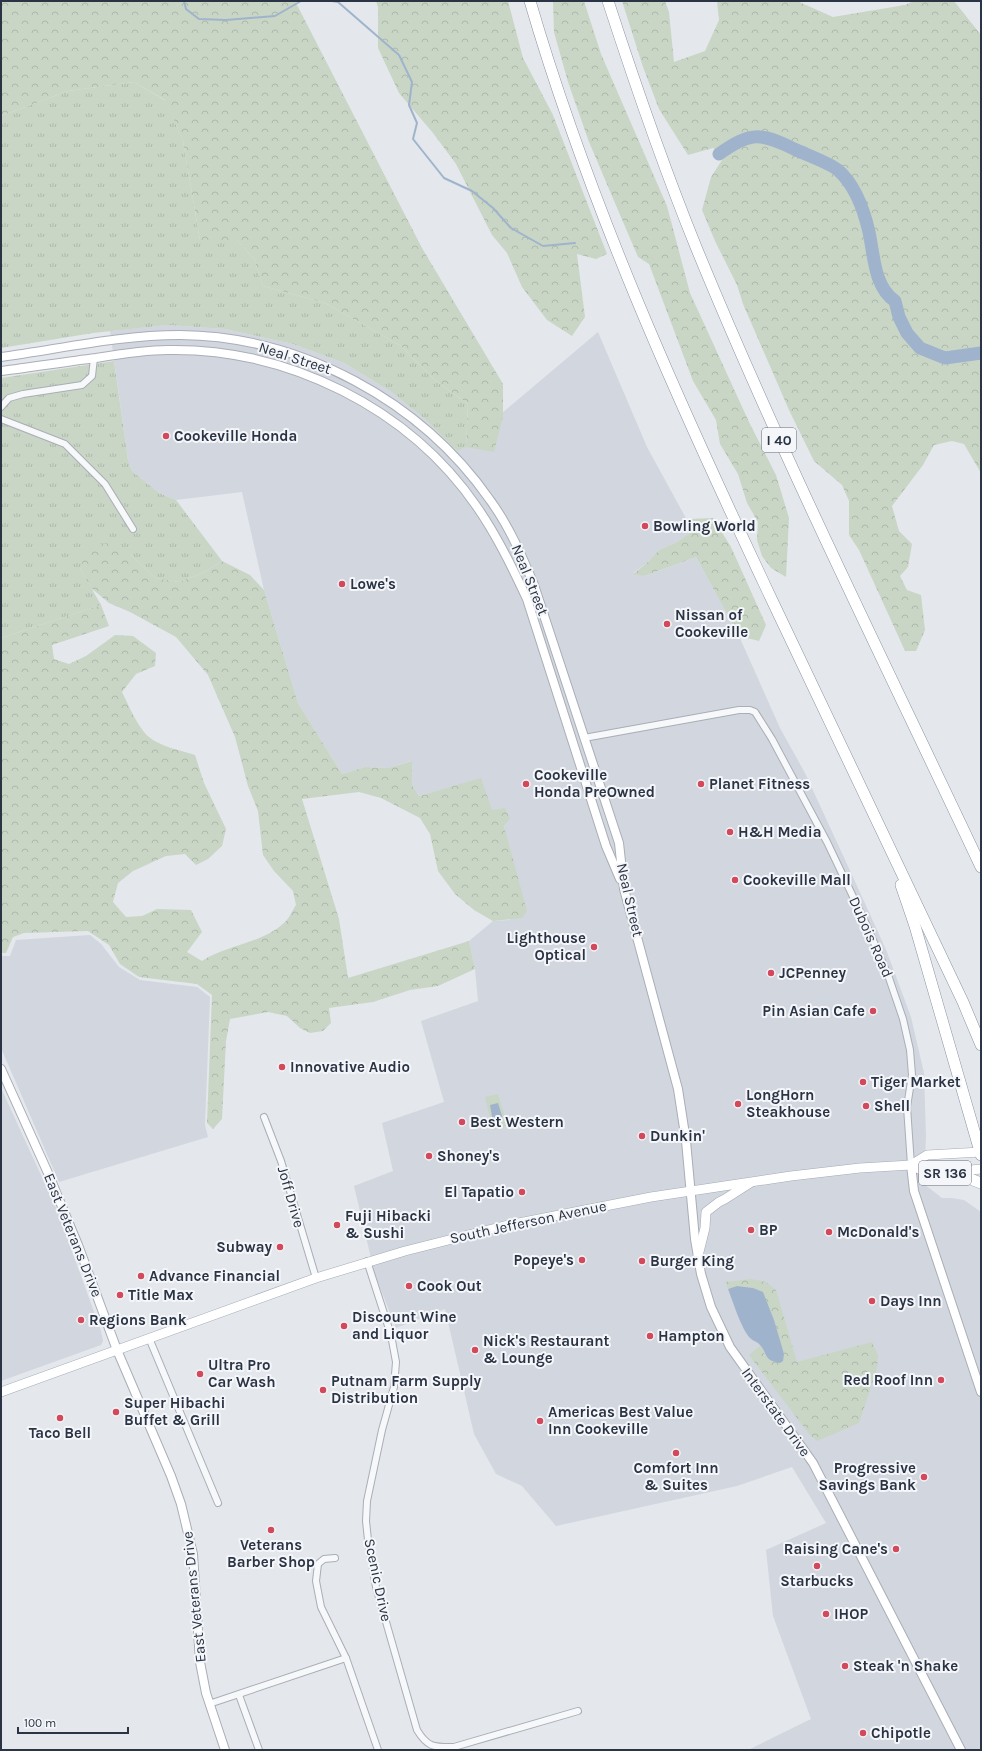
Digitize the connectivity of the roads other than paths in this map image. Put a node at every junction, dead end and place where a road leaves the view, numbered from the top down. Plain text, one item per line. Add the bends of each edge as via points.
1 (530, 1) edge
2 (608, 1) edge
3 (1, 357) edge
4 (94, 358) junction
5 (1, 372) edge
6 (1, 407) edge
7 (1, 419) edge
8 (133, 529) dead end
9 (584, 738) junction
10 (964, 830) junction
11 (885, 838) junction
12 (981, 860) edge
13 (981, 867) edge
14 (624, 889) junction
15 (981, 1046) edge
16 (1, 1069) edge
17 (264, 1116) dead end
18 (981, 1153) edge
19 (911, 1165) junction
20 (981, 1169) edge
21 (952, 1172) junction
22 (752, 1181) junction
23 (981, 1183) edge
24 (691, 1190) junction
25 (698, 1256) junction
26 (367, 1261) junction
27 (316, 1278) junction
28 (149, 1338) junction
29 (117, 1350) junction
30 (1, 1392) edge
31 (981, 1392) edge
32 (218, 1503) dead end
33 (335, 1558) dead end
34 (346, 1658) junction
35 (239, 1695) junction
36 (209, 1704) junction
37 (578, 1711) dead end
38 (225, 1750) edge
39 (259, 1750) edge
40 (378, 1750) edge
41 (961, 1750) edge

1 - 11 highway via 570,122 640,309 725,500
2 - 10 highway, I 40 via 695,245 746,366
3 - 9 main road, Neal Street via 144,337 198,336 236,340 288,354 335,371 384,397 451,453 490,500 517,544 534,586
4 - 5 main road, Neal Street
4 - 6 street via 92,376 82,385 23,394 9,398
4 - 14 main road, Neal Street via 167,350 195,350 261,360 294,370 364,402 421,444 476,505 512,566 527,599 606,846
7 - 8 street via 65,444 105,484
9 - 14 main road, Neal Street via 618,843
9 - 19 street, Dubois Road via 739,710 755,712 829,846 888,975 903,1019 910,1050 912,1075 908,1106
10 - 12 highway
10 - 13 highway, I 40
11 - 15 highway via 964,1002
11 - 18 highway via 915,926
14 - 24 main road, Neal Street via 678,1089
16 - 29 main road, East Veterans Drive via 78,1245
17 - 27 street, Joff Drive via 281,1161
18 - 19 main road, South Jefferson Avenue / SR 136 via 927,1155
19 - 21 main road, South Jefferson Avenue / SR 136 via 930,1174
19 - 22 main road, South Jefferson Avenue / SR 136 via 828,1171
19 - 31 main road via 914,1190
20 - 21 main road, South Jefferson Avenue / SR 136
21 - 23 highway
22 - 24 main road, South Jefferson Avenue / SR 136
22 - 25 main road via 706,1212
24 - 25 main road, Interstate Drive
24 - 26 main road, South Jefferson Avenue / SR 136 via 508,1225
25 - 41 main road, Interstate Drive via 705,1291 727,1340 743,1367 813,1464
26 - 27 main road, South Jefferson Avenue / SR 136
26 - 37 street, Scenic Drive via 391,1335 396,1362 394,1387 382,1430 368,1501 368,1540 376,1587 417,1730 424,1741 434,1747 454,1747
27 - 28 main road, South Jefferson Avenue / SR 136
28 - 29 main road, South Jefferson Avenue / SR 136
28 - 32 street
29 - 30 main road, South Jefferson Avenue / SR 136
29 - 36 main road, East Veterans Drive via 181,1504 193,1554 200,1662
33 - 34 street via 324,1559 318,1564 316,1581 321,1607
34 - 35 street
34 - 40 street
35 - 36 street
35 - 39 street
36 - 38 main road, East Veterans Drive

